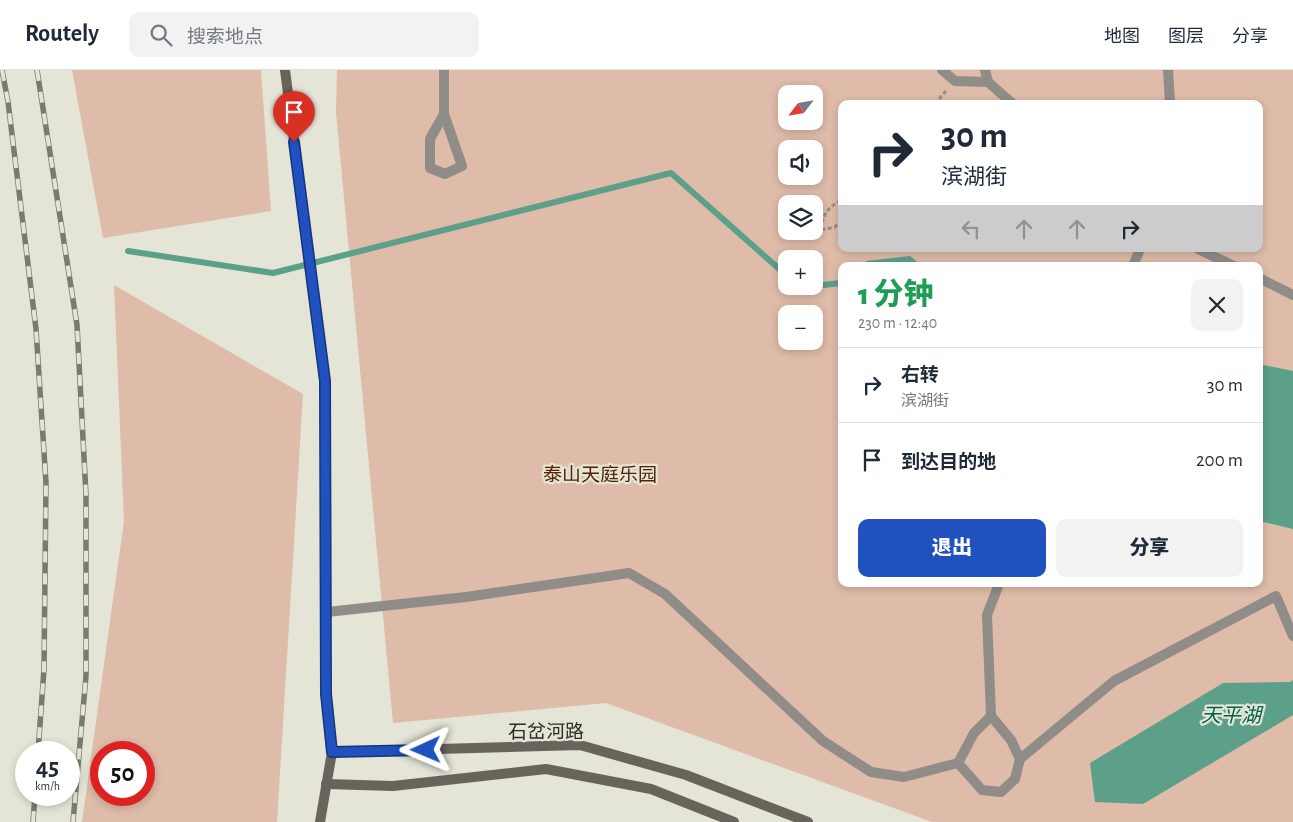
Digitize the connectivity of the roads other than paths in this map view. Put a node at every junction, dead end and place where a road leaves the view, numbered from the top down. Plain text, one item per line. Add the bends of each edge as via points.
1 (285, 70) edge
2 (444, 70) edge
3 (942, 70) edge
4 (985, 70) edge
5 (1168, 70) edge
6 (988, 82) junction
7 (1008, 100) edge
8 (1170, 100) edge
9 (444, 114) junction
10 (1204, 252) edge
11 (1226, 262) edge
12 (1263, 280) edge
13 (1293, 295) edge
14 (998, 587) edge
15 (327, 612) junction
16 (1293, 636) edge
17 (991, 716) junction
18 (332, 752) junction
19 (1020, 759) junction
20 (958, 763) junction
21 (326, 784) junction
22 (320, 822) edge
23 (734, 822) edge
24 (808, 822) edge

1 - 15 main road via 325,381
2 - 9 street
3 - 6 street via 955,81
4 - 6 street
5 - 8 street
6 - 7 street
9 - 9 street via 430,139 430,168 445,174 462,166
10 - 11 street
12 - 13 street
14 - 17 street via 987,615
15 - 18 main road via 326,694
15 - 20 street via 466,597 630,573 665,594 823,741 871,772 904,777
16 - 19 street via 1276,596 1114,681
17 - 19 street via 1011,740
17 - 20 street via 974,733
18 - 21 main road
18 - 24 main road, 石岔河路 via 580,745 686,775
19 - 20 street via 1015,779 1001,792 982,790
21 - 22 main road
21 - 23 main road, 石岔河路 via 393,786 546,769 650,788

